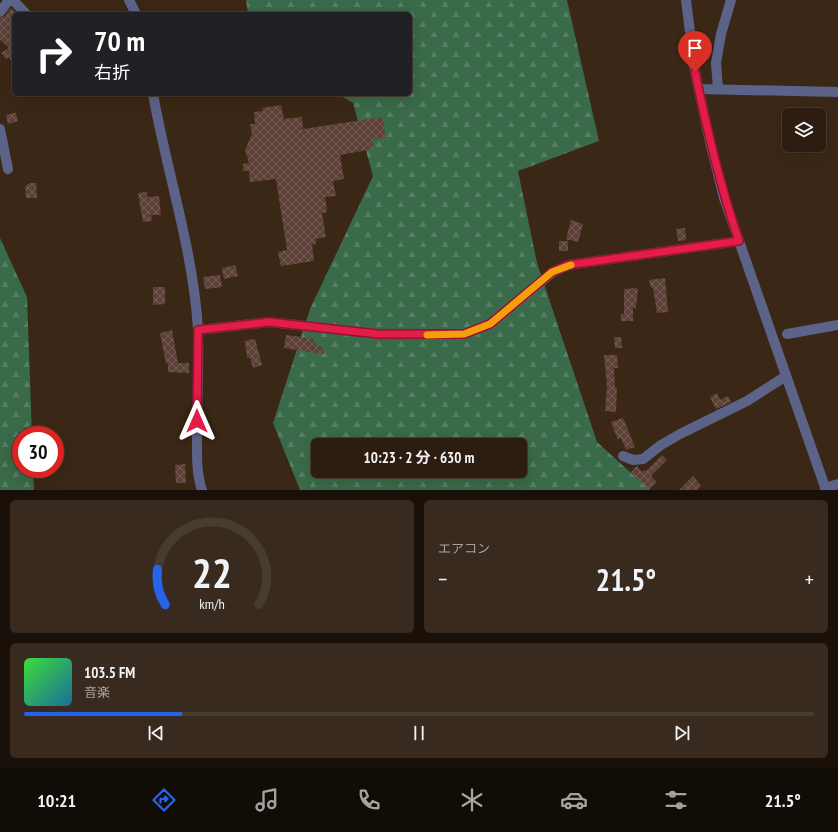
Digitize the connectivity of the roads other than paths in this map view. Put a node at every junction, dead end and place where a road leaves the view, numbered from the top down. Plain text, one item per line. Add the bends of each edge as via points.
1 (9, 0) edge
2 (13, 0) edge
3 (129, 0) edge
4 (686, 0) edge
5 (731, 0) edge
6 (0, 12) edge
7 (24, 12) edge
8 (135, 12) edge
9 (699, 88) junction
10 (718, 89) junction
11 (838, 92) edge
12 (153, 96) edge
13 (0, 129) edge
14 (8, 170) dead end
15 (739, 241) junction
16 (838, 325) edge
17 (198, 330) junction
18 (787, 334) dead end
19 (786, 376) junction
20 (623, 456) dead end
21 (838, 484) edge
22 (826, 489) edge
23 (202, 490) edge

1 - 6 street
2 - 7 street
3 - 8 street
4 - 9 street
5 - 10 street via 716,63
9 - 10 street
9 - 15 street via 724,198
10 - 11 street
12 - 17 street via 184,230
13 - 14 street
15 - 17 street via 568,265 552,272 490,324 464,334 378,334 269,322
15 - 19 street
16 - 18 street
17 - 23 street via 197,451
19 - 20 street via 747,401 661,445 643,459 633,460
19 - 22 street
21 - 22 street

